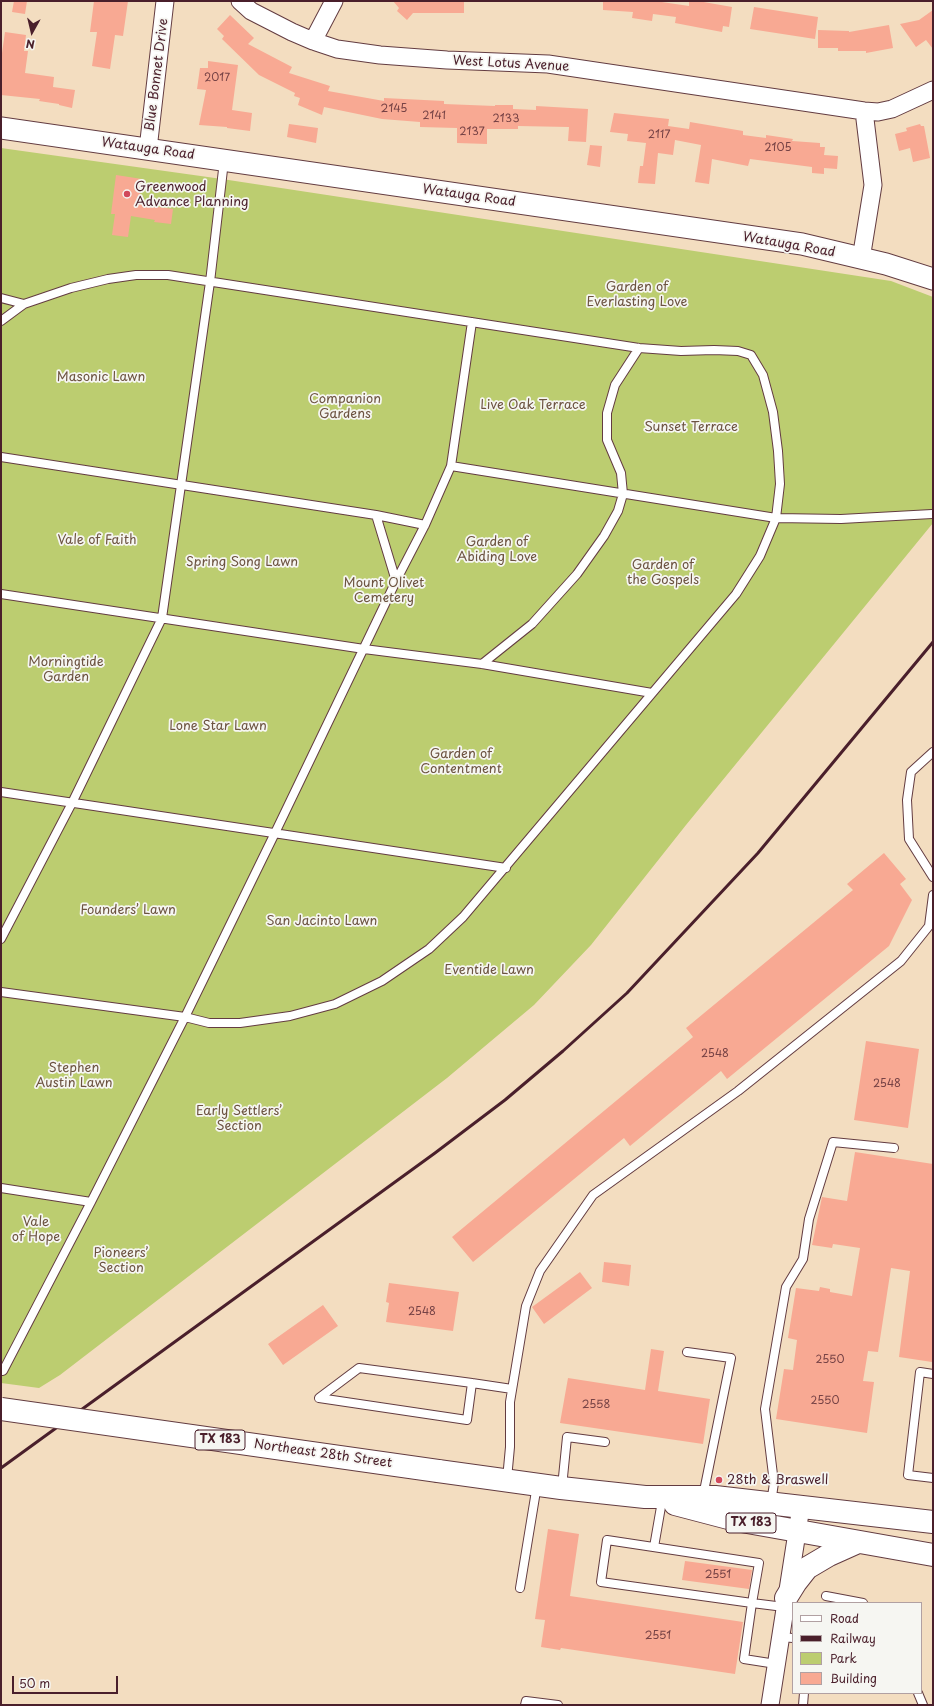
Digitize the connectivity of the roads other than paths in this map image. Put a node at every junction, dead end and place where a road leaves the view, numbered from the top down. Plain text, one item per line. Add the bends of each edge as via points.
1 (165, 1) edge
2 (240, 1) edge
3 (334, 1) edge
4 (314, 41) junction
5 (933, 90) edge
6 (864, 111) junction
7 (1, 128) edge
8 (148, 149) junction
9 (224, 160) junction
10 (861, 259) junction
11 (933, 279) edge
12 (210, 282) junction
13 (1, 298) edge
14 (24, 304) junction
15 (1, 321) edge
16 (472, 322) junction
17 (639, 348) junction
18 (1, 457) edge
19 (451, 466) junction
20 (181, 484) junction
21 (623, 494) junction
22 (932, 514) dead end
23 (376, 515) junction
24 (776, 518) junction
25 (425, 525) junction
26 (396, 581) junction
27 (1, 594) edge
28 (162, 618) junction
29 (364, 648) junction
30 (482, 664) junction
31 (652, 693) junction
32 (933, 752) edge
33 (1, 792) edge
34 (72, 803) junction
35 (275, 833) junction
36 (506, 868) junction
37 (933, 877) edge
38 (933, 895) edge
39 (1, 939) edge
40 (1, 992) edge
41 (185, 1017) junction
42 (894, 1148) dead end
43 (1, 1188) edge
44 (91, 1202) junction
45 (687, 1352) dead end
46 (1, 1371) edge
47 (933, 1374) edge
48 (472, 1383) junction
49 (512, 1389) junction
50 (1, 1409) edge
51 (605, 1442) dead end
52 (933, 1478) edge
53 (507, 1480) junction
54 (537, 1484) junction
55 (562, 1488) junction
56 (703, 1496) junction
57 (653, 1499) junction
58 (770, 1504) junction
59 (801, 1507) junction
60 (933, 1522) edge
61 (796, 1531) junction
62 (858, 1542) junction
63 (654, 1547) junction
64 (933, 1555) edge
65 (520, 1588) dead end
66 (826, 1596) dead end
67 (859, 1602) edge
68 (752, 1603) junction
69 (785, 1603) junction
70 (787, 1637) edge
71 (776, 1664) junction
72 (804, 1694) edge
73 (918, 1694) edge
74 (525, 1705) edge
75 (558, 1705) edge
76 (770, 1705) edge
77 (803, 1705) edge
78 (923, 1705) edge

1 - 8 street, Blue Bonnet Drive
2 - 4 street, West Lotus Avenue via 251,11
3 - 4 street
4 - 6 street, West Lotus Avenue via 337,49 380,55 548,64
5 - 6 street, West Lotus Avenue via 892,109
6 - 10 street via 873,185
7 - 8 street, Watauga Road
8 - 9 street, Watauga Road
9 - 10 street, Watauga Road via 802,244
9 - 12 lane
10 - 11 street, Watauga Road
12 - 14 lane via 168,276 136,275 71,288
12 - 16 lane
12 - 20 lane
13 - 14 lane
14 - 15 lane
16 - 17 lane
16 - 19 lane
17 - 21 lane via 615,385 607,413 607,440 621,473
17 - 24 lane via 738,351 751,355 763,375 773,412 780,484
18 - 20 lane
19 - 21 lane
19 - 25 lane
20 - 23 lane
20 - 28 lane
21 - 24 lane
21 - 30 lane via 618,511 604,536 577,574 532,624
22 - 24 lane via 825,519
23 - 25 lane
23 - 26 lane
24 - 31 lane via 760,556 736,594
25 - 26 lane
26 - 29 lane
27 - 28 lane
28 - 29 lane
28 - 34 lane
29 - 30 lane
29 - 35 lane
30 - 31 lane
31 - 36 lane
32 - 37 lane via 911,772 907,800 909,839
33 - 34 lane
34 - 35 lane
34 - 39 lane
35 - 36 lane
35 - 41 lane
36 - 41 lane via 429,949 382,981 335,1004 290,1016 240,1023 209,1023
38 - 49 lane via 929,926 901,961 738,1091 593,1195 540,1271 526,1306
40 - 41 lane
41 - 44 lane
42 - 58 lane via 833,1142 810,1219 803,1259 786,1287 765,1409 774,1483
43 - 44 lane
44 - 46 lane
45 - 56 lane via 731,1358
47 - 52 lane via 920,1372 908,1475
48 - 48 lane via 359,1368 319,1398 467,1420
48 - 49 lane
49 - 53 lane
50 - 53 main road, Northeast 28th Street / TX 183, bridge
51 - 55 lane via 567,1437
53 - 54 main road, Northeast 28th Street / TX 183
54 - 55 main road, Northeast 28th Street / TX 183
54 - 65 lane
55 - 57 main road, Northeast 28th Street / TX 183
56 - 57 main road, Northeast 28th Street / TX 183
56 - 58 main road, Northeast 28th Street / TX 183
57 - 61 main road, Northeast 28th Street / TX 183 via 736,1520
57 - 63 lane
58 - 59 main road, Northeast 28th Street / TX 183
59 - 60 main road, Northeast 28th Street / TX 183
59 - 61 street
61 - 62 main road, Northeast 28th Street / TX 183
61 - 69 street
62 - 64 main road, Northeast 28th Street / TX 183
62 - 69 main road via 807,1568
63 - 68 lane via 759,1563
63 - 68 lane via 607,1540 601,1582
66 - 67 lane
68 - 69 lane
68 - 71 lane via 744,1659
69 - 70 street
70 - 71 street
71 - 76 street
72 - 77 lane
73 - 78 lane
74 - 75 lane via 526,1701

